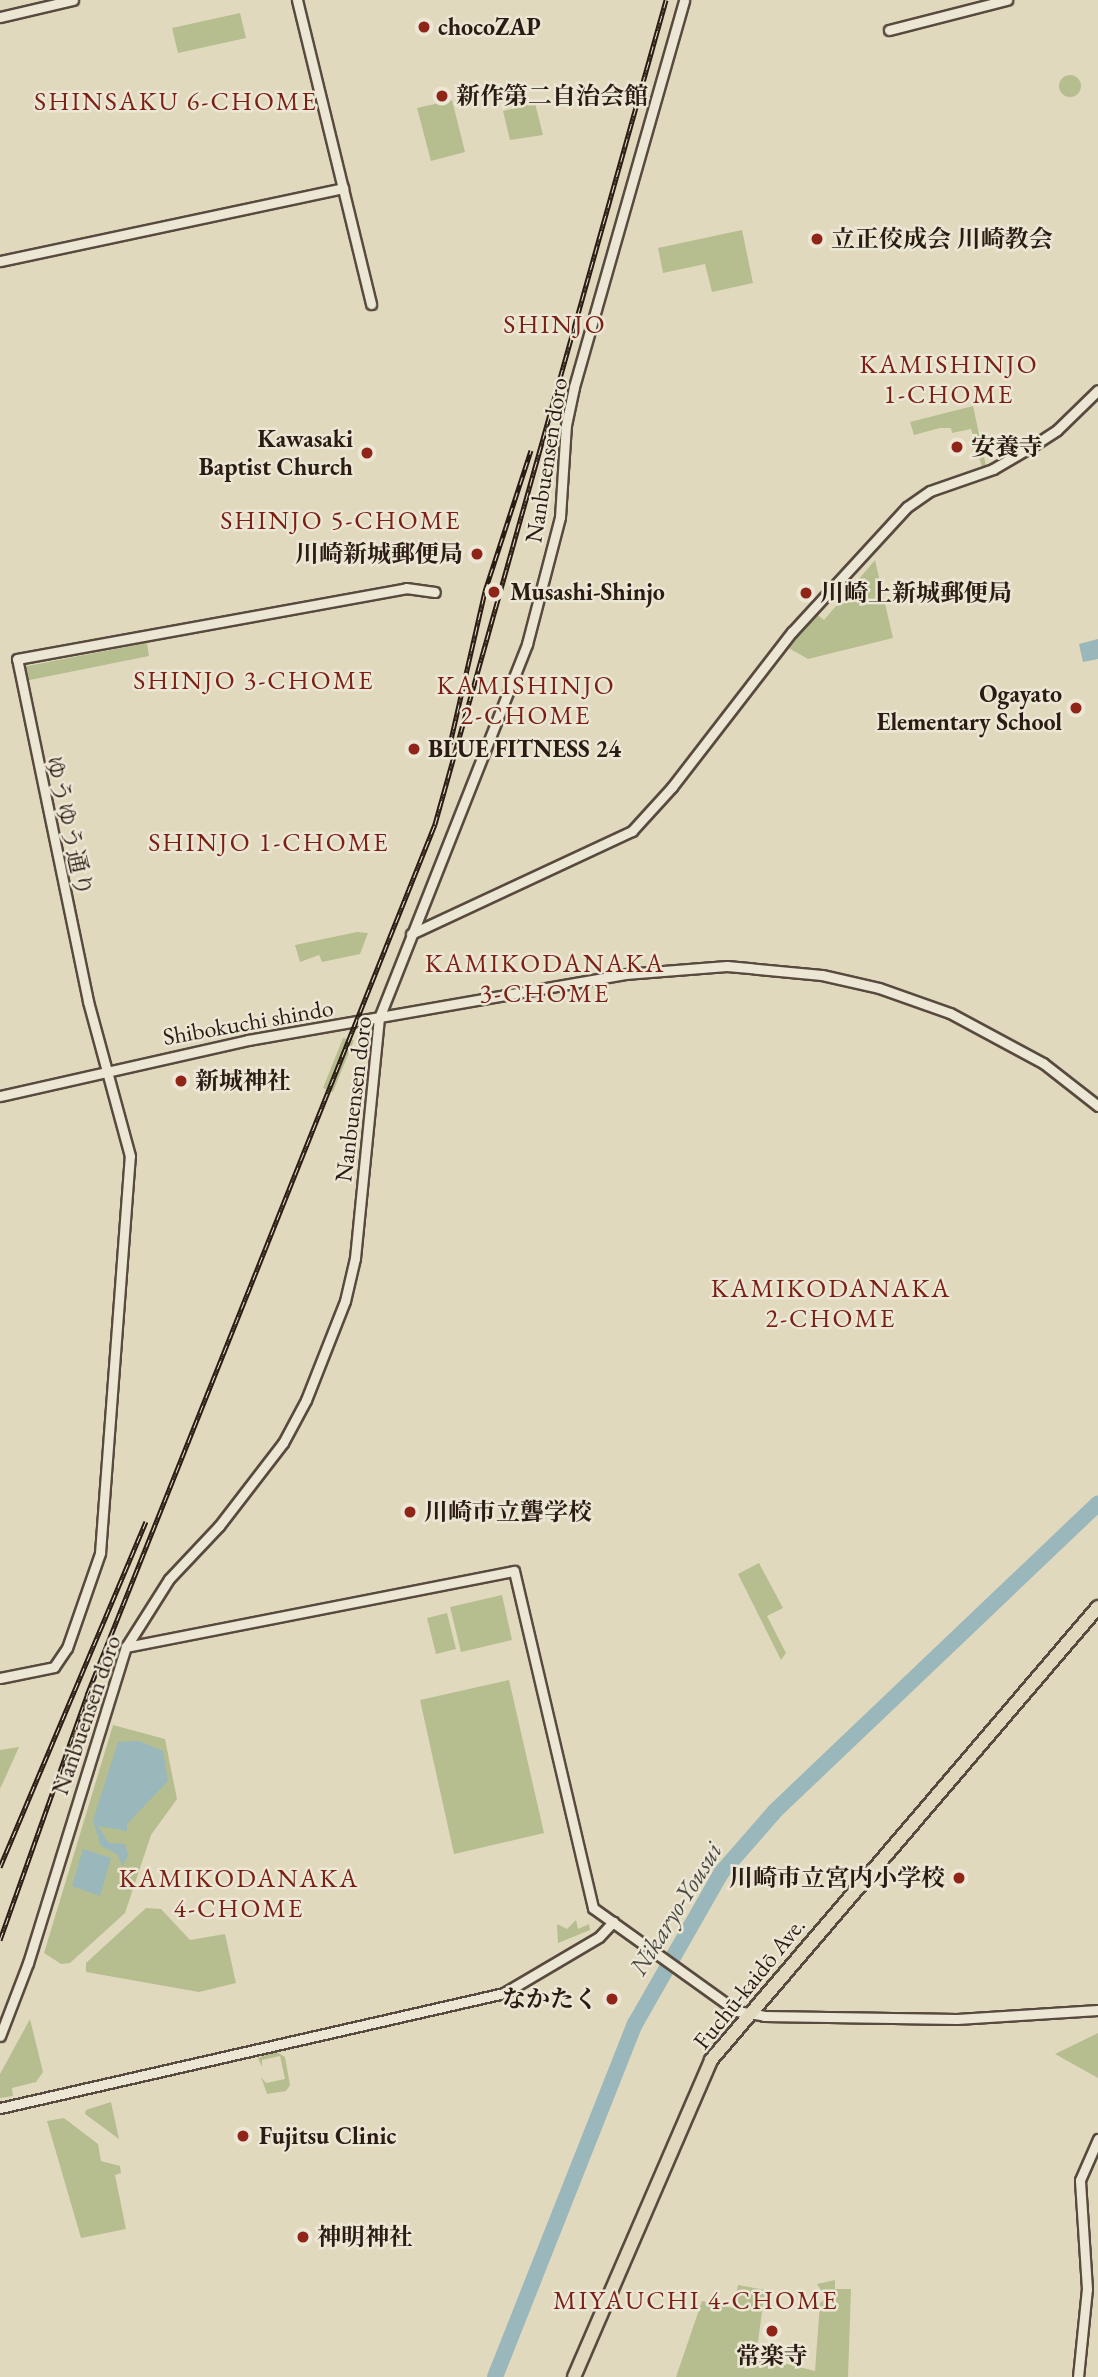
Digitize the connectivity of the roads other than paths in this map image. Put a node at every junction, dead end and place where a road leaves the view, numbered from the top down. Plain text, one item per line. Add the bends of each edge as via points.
1 (73, 0) edge
2 (297, 0) edge
3 (684, 0) edge
4 (1007, 0) edge
5 (0, 17) edge
6 (889, 30) dead end
7 (343, 188) junction
8 (0, 261) edge
9 (371, 304) dead end
10 (1098, 390) edge
11 (435, 592) dead end
12 (411, 934) junction
13 (379, 1018) junction
14 (106, 1071) junction
15 (0, 1096) edge
16 (1098, 1106) edge
17 (1098, 1607) edge
18 (126, 1647) junction
19 (0, 1678) edge
20 (613, 1922) junction
21 (1098, 2010) edge
22 (747, 2013) junction
23 (0, 2036) edge
24 (0, 2109) edge
25 (1098, 2140) edge
26 (574, 2377) edge
27 (1078, 2377) edge

1 - 5 street
2 - 7 street
3 - 12 street, Nanbuensen doro via 574,387 566,425 560,517 527,644
4 - 6 street
7 - 8 street
7 - 9 street
10 - 12 street via 1065,423 1031,447 993,469 930,491 907,507 792,632 672,787 632,831
11 - 14 street, ゆうゆう通り via 406,588 17,659
12 - 13 street, Nanbuensen doro
13 - 14 street, Shibokuchi shindo via 195,1049
13 - 16 street, Shibokuchi shindo via 625,974 717,966 772,968 879,988 950,1013 1043,1063
13 - 18 street, Nanbuensen doro via 355,1258 333,1335 283,1443 219,1526 169,1579
14 - 15 street, Shibokuchi shindo
14 - 19 street, ゆうゆう通り via 130,1156 100,1553 67,1648 54,1667
17 - 22 highway, Fuchū-kaidō Ave.
18 - 20 street via 514,1571 592,1907
18 - 23 street, Nanbuensen doro via 28,1963
20 - 22 street via 737,2011
20 - 24 street via 599,1937 504,1993
21 - 22 street via 957,2018
22 - 26 highway, Fuchū-kaidō Ave. via 711,2060 693,2093
25 - 27 street via 1080,2180 1087,2288

